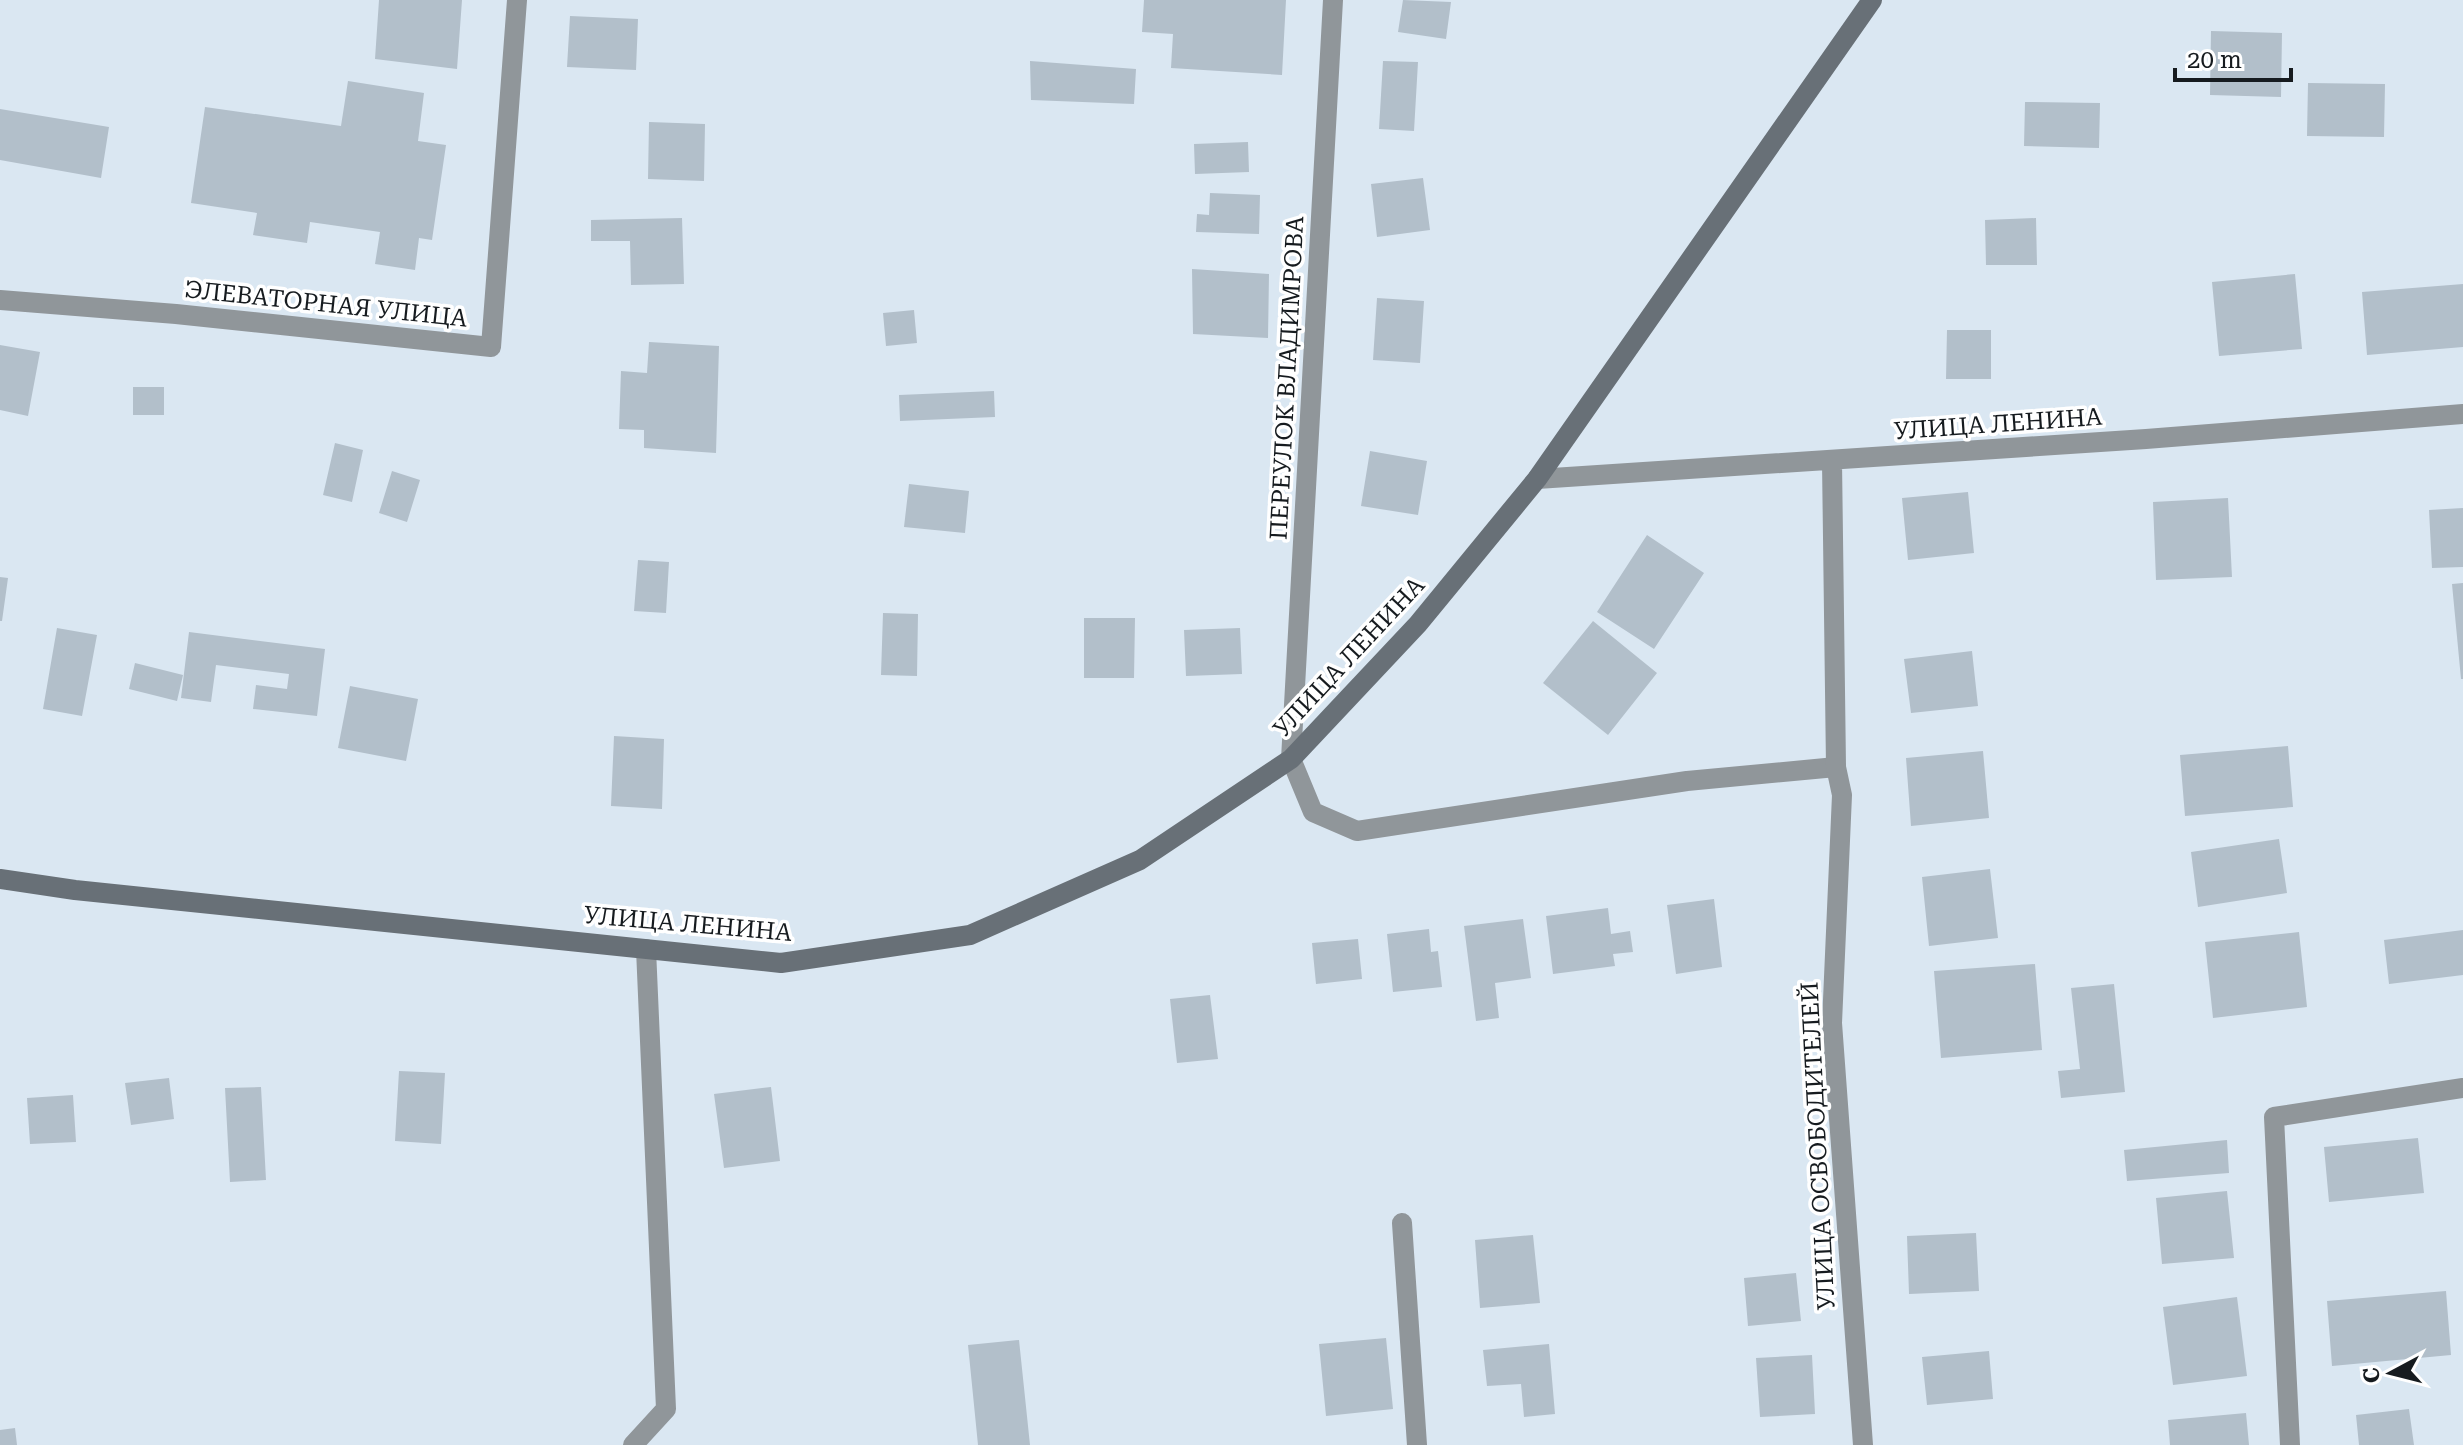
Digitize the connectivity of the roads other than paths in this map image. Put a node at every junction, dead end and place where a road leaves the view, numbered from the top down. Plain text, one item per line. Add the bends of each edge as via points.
1 (517, 0) edge
2 (1333, 0) edge
3 (1872, 0) edge
4 (0, 300) edge
5 (2463, 414) edge
6 (1832, 461) junction
7 (1537, 479) junction
8 (1291, 759) junction
9 (1836, 767) junction
10 (0, 879) edge
11 (646, 949) junction
12 (2463, 1088) edge
13 (1402, 1223) dead end
14 (633, 1445) edge
15 (1417, 1445) edge
16 (1863, 1445) edge
17 (2290, 1445) edge

1 - 4 street, ЭЛЕВАТОРНАЯ УЛИЦА via 491,347
2 - 8 street, ПЕРЕУЛОК ВЛАДИМРОВА
3 - 7 main road, УЛИЦА ЛЕНИНА
5 - 6 street, УЛИЦА ЛЕНИНА
6 - 7 street, УЛИЦА ЛЕНИНА
6 - 9 street, УЛИЦА ОСВОБОДИТЕЛЕЙ
7 - 8 main road, УЛИЦА ЛЕНИНА via 1418,624
8 - 9 street via 1313,812 1357,831 1687,781
8 - 11 main road, УЛИЦА ЛЕНИНА via 1140,860 970,935 781,963
9 - 16 street, УЛИЦА ОСВОБОДИТЕЛЕЙ via 1842,795 1832,1023
10 - 11 main road, УЛИЦА ЛЕНИНА
11 - 14 street via 666,1409
12 - 17 street via 2274,1117
13 - 15 street

